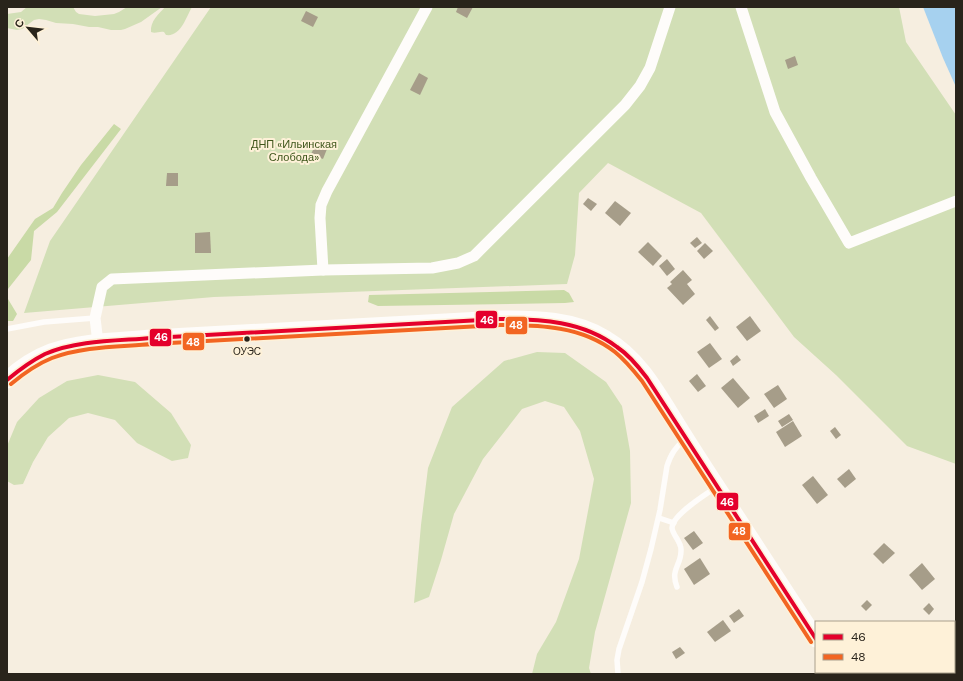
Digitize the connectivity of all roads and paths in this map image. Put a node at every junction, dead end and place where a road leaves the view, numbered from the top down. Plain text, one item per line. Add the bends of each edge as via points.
1 (427, 7) edge
2 (670, 7) edge
3 (741, 7) edge
4 (956, 201) edge
5 (323, 270) junction
6 (95, 318) junction
7 (7, 329) edge
8 (98, 343) junction
9 (7, 380) edge
10 (686, 438) junction
11 (717, 487) junction
12 (658, 518) junction
13 (674, 523) junction
14 (677, 587) dead end
15 (815, 638) edge
16 (618, 674) edge

1 - 5 street via 321,205
2 - 5 street via 650,68 640,86 625,105 474,256 458,263 432,268
3 - 4 street via 775,112 849,243
5 - 6 street via 112,279 102,287
6 - 7 lane via 44,322
6 - 8 street
8 - 9 main road via 51,352 27,364
8 - 10 main road via 433,322 521,319 555,321 591,331 624,352 646,377
10 - 11 main road
10 - 12 lane via 675,448 666,466
11 - 13 lane via 696,501 676,518
11 - 15 main road
12 - 13 lane
12 - 16 lane via 642,582 619,649
13 - 14 lane via 672,529 681,550 674,579

